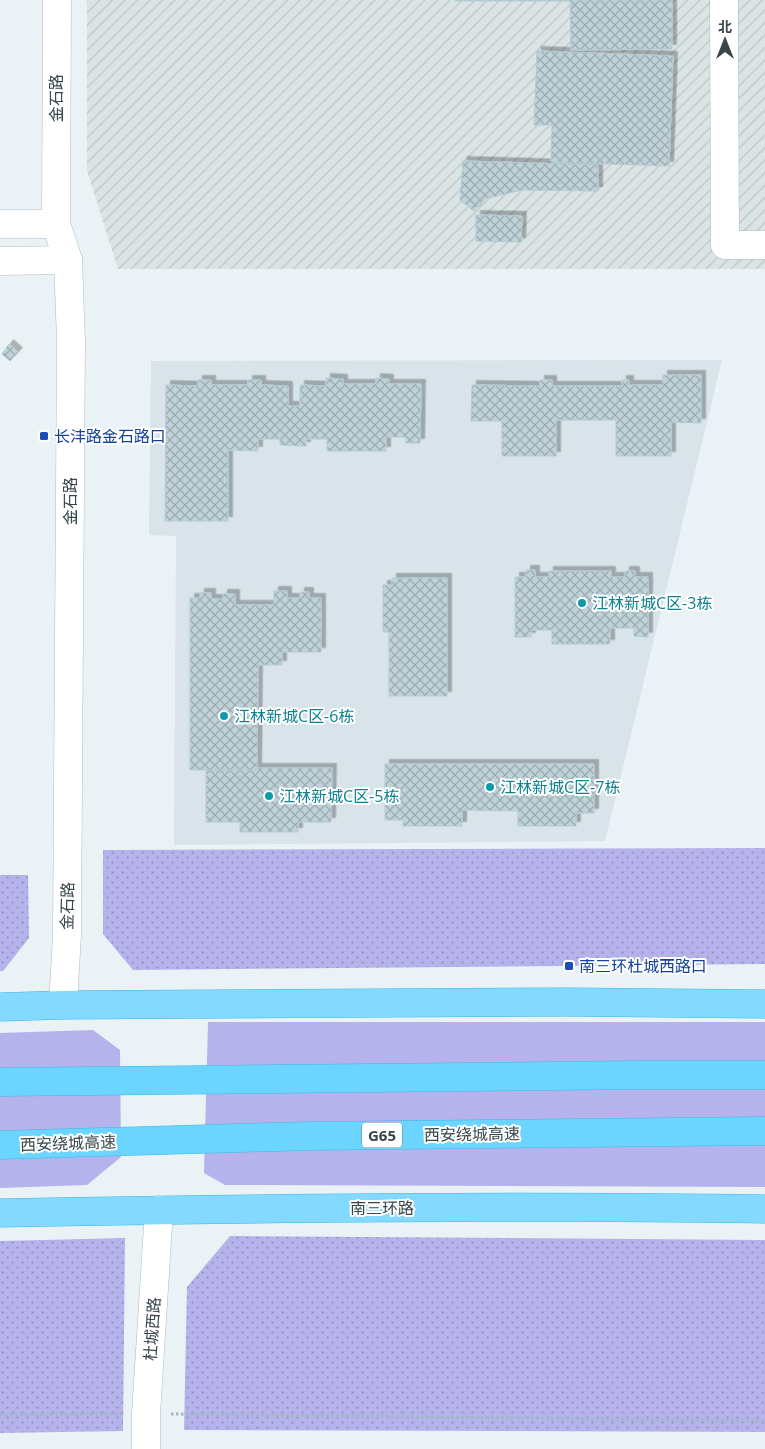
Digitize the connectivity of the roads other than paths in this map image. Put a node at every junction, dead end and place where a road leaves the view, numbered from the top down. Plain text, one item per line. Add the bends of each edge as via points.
1 (56, 0) edge
2 (724, 0) edge
3 (0, 224) edge
4 (56, 224) junction
5 (765, 245) edge
6 (68, 260) junction
7 (0, 261) edge
8 (765, 1004) edge
9 (63, 1005) junction
10 (0, 1007) edge
11 (765, 1075) edge
12 (0, 1082) edge
13 (765, 1131) edge
14 (0, 1145) edge
15 (765, 1209) edge
16 (159, 1210) junction
17 (0, 1213) edge
18 (146, 1449) edge

1 - 4 street, 金石路
2 - 5 street via 725,245
3 - 4 street
4 - 6 street, 金石路
6 - 7 street
6 - 9 street, 金石路 via 71,350 67,935
8 - 9 highway
9 - 10 highway
11 - 12 highway
13 - 14 highway, 西安绕城高速 / G65 via 310,1136
15 - 16 highway, 南三环路 via 601,1206
16 - 17 highway, 南三环路
16 - 18 street, 杜城西路

